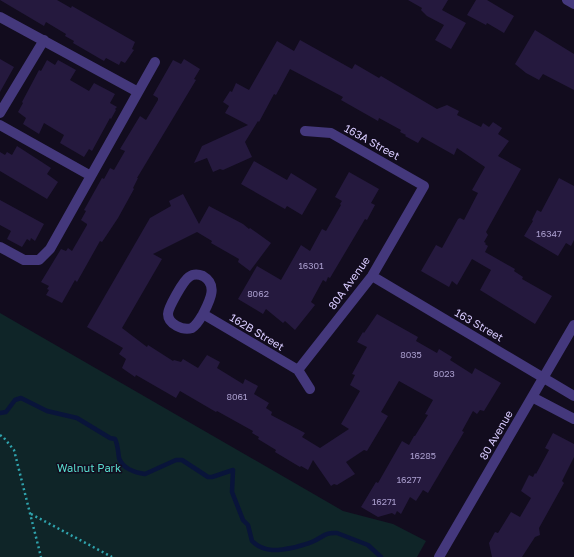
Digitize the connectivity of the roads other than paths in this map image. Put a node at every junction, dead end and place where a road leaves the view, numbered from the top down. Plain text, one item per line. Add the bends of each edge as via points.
1 (567, 0) edge
2 (574, 4) edge
3 (0, 16) edge
4 (44, 40) junction
5 (155, 62) dead end
6 (138, 92) junction
7 (0, 114) edge
8 (0, 125) edge
9 (305, 131) dead end
10 (91, 176) junction
11 (424, 186) joint
12 (0, 247) edge
13 (372, 276) junction
14 (203, 314) junction
15 (574, 325) edge
16 (298, 370) junction
17 (544, 377) junction
18 (310, 389) dead end
19 (574, 396) edge
20 (532, 397) junction
21 (574, 419) edge
22 (439, 557) edge

1 - 2 street
3 - 4 street
4 - 6 street
4 - 7 street
5 - 6 street
6 - 10 street
8 - 10 street
9 - 11 street, 163A Street via 331,133
10 - 12 street via 50,249 39,260 24,260
11 - 13 street, 80A Avenue
13 - 16 street, 80A Avenue
13 - 17 street, 163 Street
14 - 14 street via 212,296 212,290 208,279 199,274 185,280 168,314 169,319 180,328 191,328 196,325
14 - 16 street, 162B Street
15 - 17 street, 80 Avenue
16 - 18 street
17 - 19 street, 163 Street
17 - 20 street, 80 Avenue
20 - 21 street
20 - 22 street, 80 Avenue

